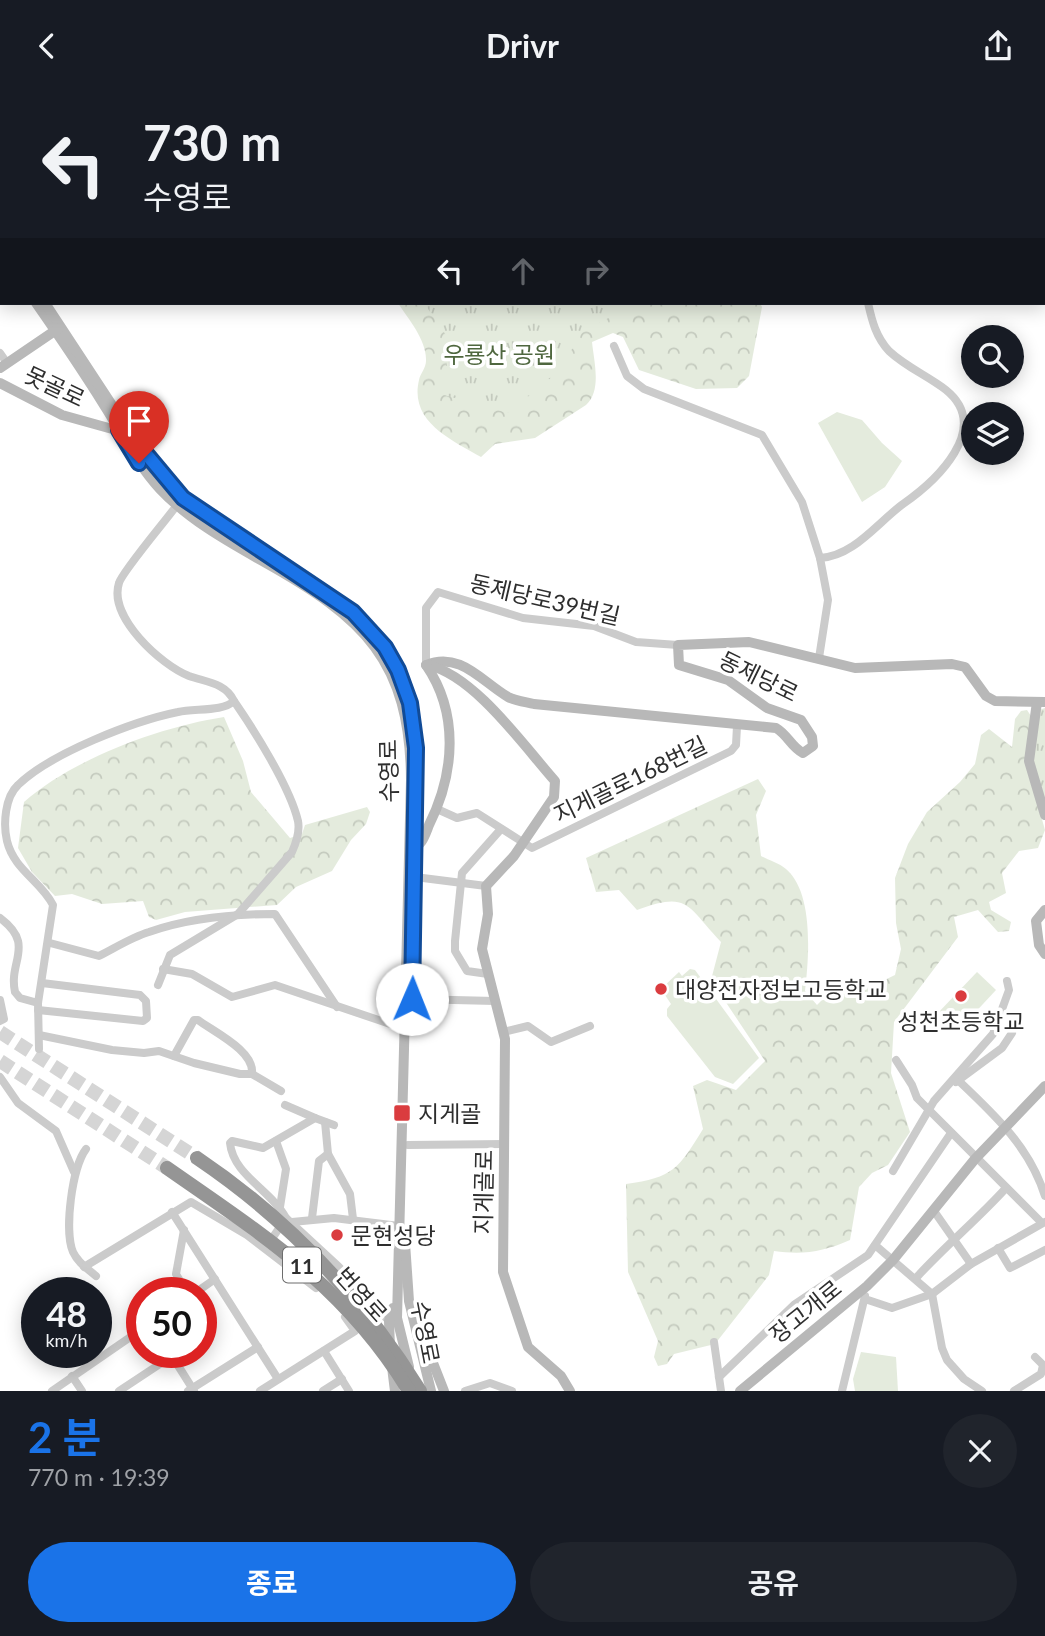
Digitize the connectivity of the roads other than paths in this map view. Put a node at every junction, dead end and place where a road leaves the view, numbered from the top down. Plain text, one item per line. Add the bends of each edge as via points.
1 (38, 305) edge
2 (46, 305) edge
3 (869, 305) edge
4 (58, 328) junction
5 (614, 345) dead end
6 (0, 353) edge
7 (3, 365) edge
8 (0, 383) edge
9 (119, 430) junction
10 (132, 437) junction
11 (177, 505) junction
12 (820, 558) junction
13 (678, 645) junction
14 (819, 658) junction
15 (426, 665) junction
16 (234, 701) junction
17 (1041, 702) edge
18 (737, 726) junction
19 (437, 809) junction
20 (1045, 815) edge
21 (501, 829) junction
22 (523, 842) junction
23 (413, 848) junction
24 (415, 877) junction
25 (460, 883) junction
26 (486, 886) junction
27 (1045, 910) edge
28 (238, 914) junction
29 (0, 918) edge
30 (50, 943) junction
31 (1045, 954) edge
32 (163, 969) junction
33 (488, 974) junction
34 (1007, 981) dead end
35 (42, 983) junction
36 (158, 985) dead end
37 (15, 992) junction
38 (0, 999) edge
39 (412, 999) junction
40 (495, 1001) junction
41 (38, 1006) junction
42 (337, 1007) junction
43 (0, 1021) edge
44 (590, 1026) dead end
45 (405, 1029) junction
46 (503, 1032) junction
47 (1012, 1034) dead end
48 (38, 1035) junction
49 (39, 1049) dead end
50 (174, 1056) junction
51 (896, 1060) dead end
52 (252, 1074) junction
53 (0, 1077) edge
54 (957, 1082) junction
55 (1045, 1086) edge
56 (281, 1091) dead end
57 (285, 1105) dead end
58 (928, 1110) junction
59 (315, 1118) junction
60 (1007, 1126) junction
61 (951, 1133) junction
62 (276, 1141) junction
63 (505, 1144) junction
64 (408, 1145) junction
65 (86, 1149) dead end
66 (328, 1154) junction
67 (197, 1158) tunnel mouth
68 (975, 1159) junction
69 (167, 1168) tunnel mouth
70 (893, 1171) dead end
71 (74, 1172) junction
72 (1006, 1188) junction
73 (1045, 1196) edge
74 (280, 1207) junction
75 (934, 1211) junction
76 (173, 1212) junction
77 (313, 1218) junction
78 (353, 1219) junction
79 (289, 1220) junction
80 (1044, 1222) edge
81 (399, 1226) junction
82 (184, 1230) junction
83 (953, 1237) junction
84 (875, 1245) junction
85 (999, 1248) junction
86 (266, 1249) junction
87 (1045, 1250) edge
88 (893, 1261) junction
89 (971, 1264) junction
90 (84, 1267) junction
91 (96, 1276) dead end
92 (178, 1277) edge
93 (214, 1277) edge
94 (916, 1278) junction
95 (217, 1282) edge
96 (867, 1286) junction
97 (403, 1294) junction
98 (932, 1294) junction
99 (865, 1299) junction
100 (387, 1321) junction
101 (126, 1340) edge
102 (419, 1341) junction
103 (714, 1342) dead end
104 (258, 1347) junction
105 (324, 1351) junction
106 (1035, 1357) dead end
107 (383, 1360) dead end
108 (72, 1376) junction
109 (719, 1377) junction
110 (278, 1379) junction
111 (342, 1379) junction
112 (191, 1390) edge
113 (52, 1391) edge
114 (82, 1391) edge
115 (118, 1391) edge
116 (260, 1391) edge
117 (323, 1391) edge
118 (349, 1391) edge
119 (395, 1391) edge
120 (401, 1391) edge
121 (409, 1391) edge
122 (419, 1391) edge
123 (430, 1391) edge
124 (444, 1391) edge
125 (465, 1391) edge
126 (511, 1391) edge
127 (570, 1391) edge
128 (721, 1391) edge
129 (740, 1391) edge
130 (842, 1391) edge
131 (982, 1391) edge
132 (1014, 1391) edge

1 - 4 street, 수영로
2 - 4 street, 수영로
3 - 12 street via 879,338 889,351 956,399 965,421 964,432 955,454 913,497 847,551
4 - 7 street
4 - 9 street, 수영로
4 - 10 street, 수영로
5 - 12 street via 628,376 644,389 762,435 803,502
6 - 7 street
8 - 9 street, 못골로 via 62,415
9 - 10 street, 못골로
9 - 11 street, 수영로 via 152,479
10 - 23 street, 수영로 via 183,498 353,612 385,647 413,715 417,765
11 - 16 street via 121,577 117,593 125,616 154,654 171,668 226,690
11 - 23 street, 수영로 via 222,539 337,609 376,646 394,676 406,713
12 - 14 street via 828,600
13 - 14 street, 동제당로 via 749,642
13 - 15 street, 동제당로39번길 via 636,642 594,626 523,618 438,592 426,608
13 - 18 street, 동제당로 via 679,665 728,680 767,708 801,720 813,746 803,753 776,728
14 - 17 street, 동제당로 via 855,668 965,667 995,701
15 - 18 street, 동제당로 via 437,660 458,661 510,698 534,704
15 - 19 street via 440,686 451,744
15 - 22 street via 447,669 500,717 555,781 554,797
16 - 28 street via 267,756 298,823 292,852
16 - 30 street via 227,707 196,708 115,730 17,785 7,809 7,841 21,870 48,894 53,905
17 - 20 street via 1029,761
18 - 22 street, 지게골로168번길 via 731,751 532,848
19 - 21 street via 457,818 477,813
19 - 23 street
21 - 22 street
21 - 25 street via 470,861
22 - 26 street
23 - 24 street, 수영로
23 - 45 street, 수영로
24 - 25 street
24 - 39 street, 수영로
25 - 26 street
25 - 33 street via 455,951 467,971
26 - 33 street, 지게골로 via 488,914 482,949
27 - 31 street via 1036,921
28 - 30 street via 147,932 99,956
28 - 32 street via 170,955
28 - 42 street via 275,914
29 - 37 street via 20,942
30 - 35 street
32 - 36 street
32 - 42 street via 192,974 232,997 275,985
33 - 40 street, 지게골로
34 - 54 street via 1009,990 993,1034
35 - 41 street
35 - 41 street via 140,995 146,1001 147,1018
37 - 38 street
37 - 41 street
38 - 43 street via 4,1019
39 - 40 street
39 - 64 street, 수영로
40 - 46 street, 지게골로
41 - 48 street
42 - 45 street
44 - 46 street via 551,1042 528,1026
45 - 81 street, 수영로
46 - 63 street, 지게골로
47 - 54 street via 1002,1048
48 - 49 street
48 - 50 street via 112,1050 154,1050
50 - 52 street
50 - 52 street via 198,1020 247,1058
51 - 58 street
52 - 56 street
53 - 71 street via 18,1103 56,1131
54 - 58 street
54 - 60 street
55 - 60 street, 장고개로
57 - 59 street
58 - 61 street
58 - 70 street
59 - 62 street
59 - 66 street via 330,1123
60 - 68 street, 장고개로
60 - 73 street via 1033,1165
61 - 68 street
61 - 84 street
62 - 74 street via 286,1169
62 - 74 street via 263,1148 230,1143 243,1171
63 - 64 street
63 - 127 street, 지게골로 via 503,1272 528,1347 561,1376
64 - 97 street, 수영로
65 - 71 street
66 - 77 street via 319,1161
66 - 78 street via 350,1194
67 - 100 highway, 번영로 / 11, bridge via 256,1201
68 - 72 street
68 - 75 street, 장고개로
69 - 121 highway, 번영로 / 11, bridge via 288,1253 325,1285 358,1319
71 - 90 street via 71,1245
72 - 80 street
72 - 83 street
74 - 79 street
75 - 83 street
75 - 88 street, 장고개로
76 - 82 street
76 - 86 street via 191,1202 199,1204
76 - 90 street
77 - 78 street
77 - 79 street
78 - 81 street
79 - 86 street
79 - 100 street
80 - 85 street
81 - 97 street, 수영로
82 - 92 street
82 - 93 street
83 - 89 street
83 - 94 street
84 - 88 street
84 - 109 street via 868,1255 795,1304
85 - 87 street via 1010,1268
85 - 89 street
86 - 105 street via 318,1290 355,1331
88 - 94 street
88 - 96 street, 장고개로
89 - 98 street
90 - 91 street
94 - 98 street
95 - 104 street
96 - 99 street
96 - 129 street, 장고개로
97 - 100 street
97 - 102 street, 수영로
97 - 124 street, 수영로
98 - 99 street via 892,1308
98 - 131 street via 947,1360
99 - 130 street
100 - 102 street via 413,1327
100 - 119 street
100 - 122 highway, 번영로 / 11, bridge
100 - 122 street, 수영로
100 - 123 highway, bridge
101 - 108 street
102 - 123 street, 수영로
103 - 109 street
104 - 110 street
104 - 112 street
105 - 110 street
105 - 111 street
106 - 132 street via 1043,1365 1041,1374
107 - 120 highway
108 - 113 street
108 - 114 street
109 - 128 street
110 - 116 street
111 - 117 street
111 - 118 street
112 - 115 street via 172,1356
125 - 126 street via 490,1383

